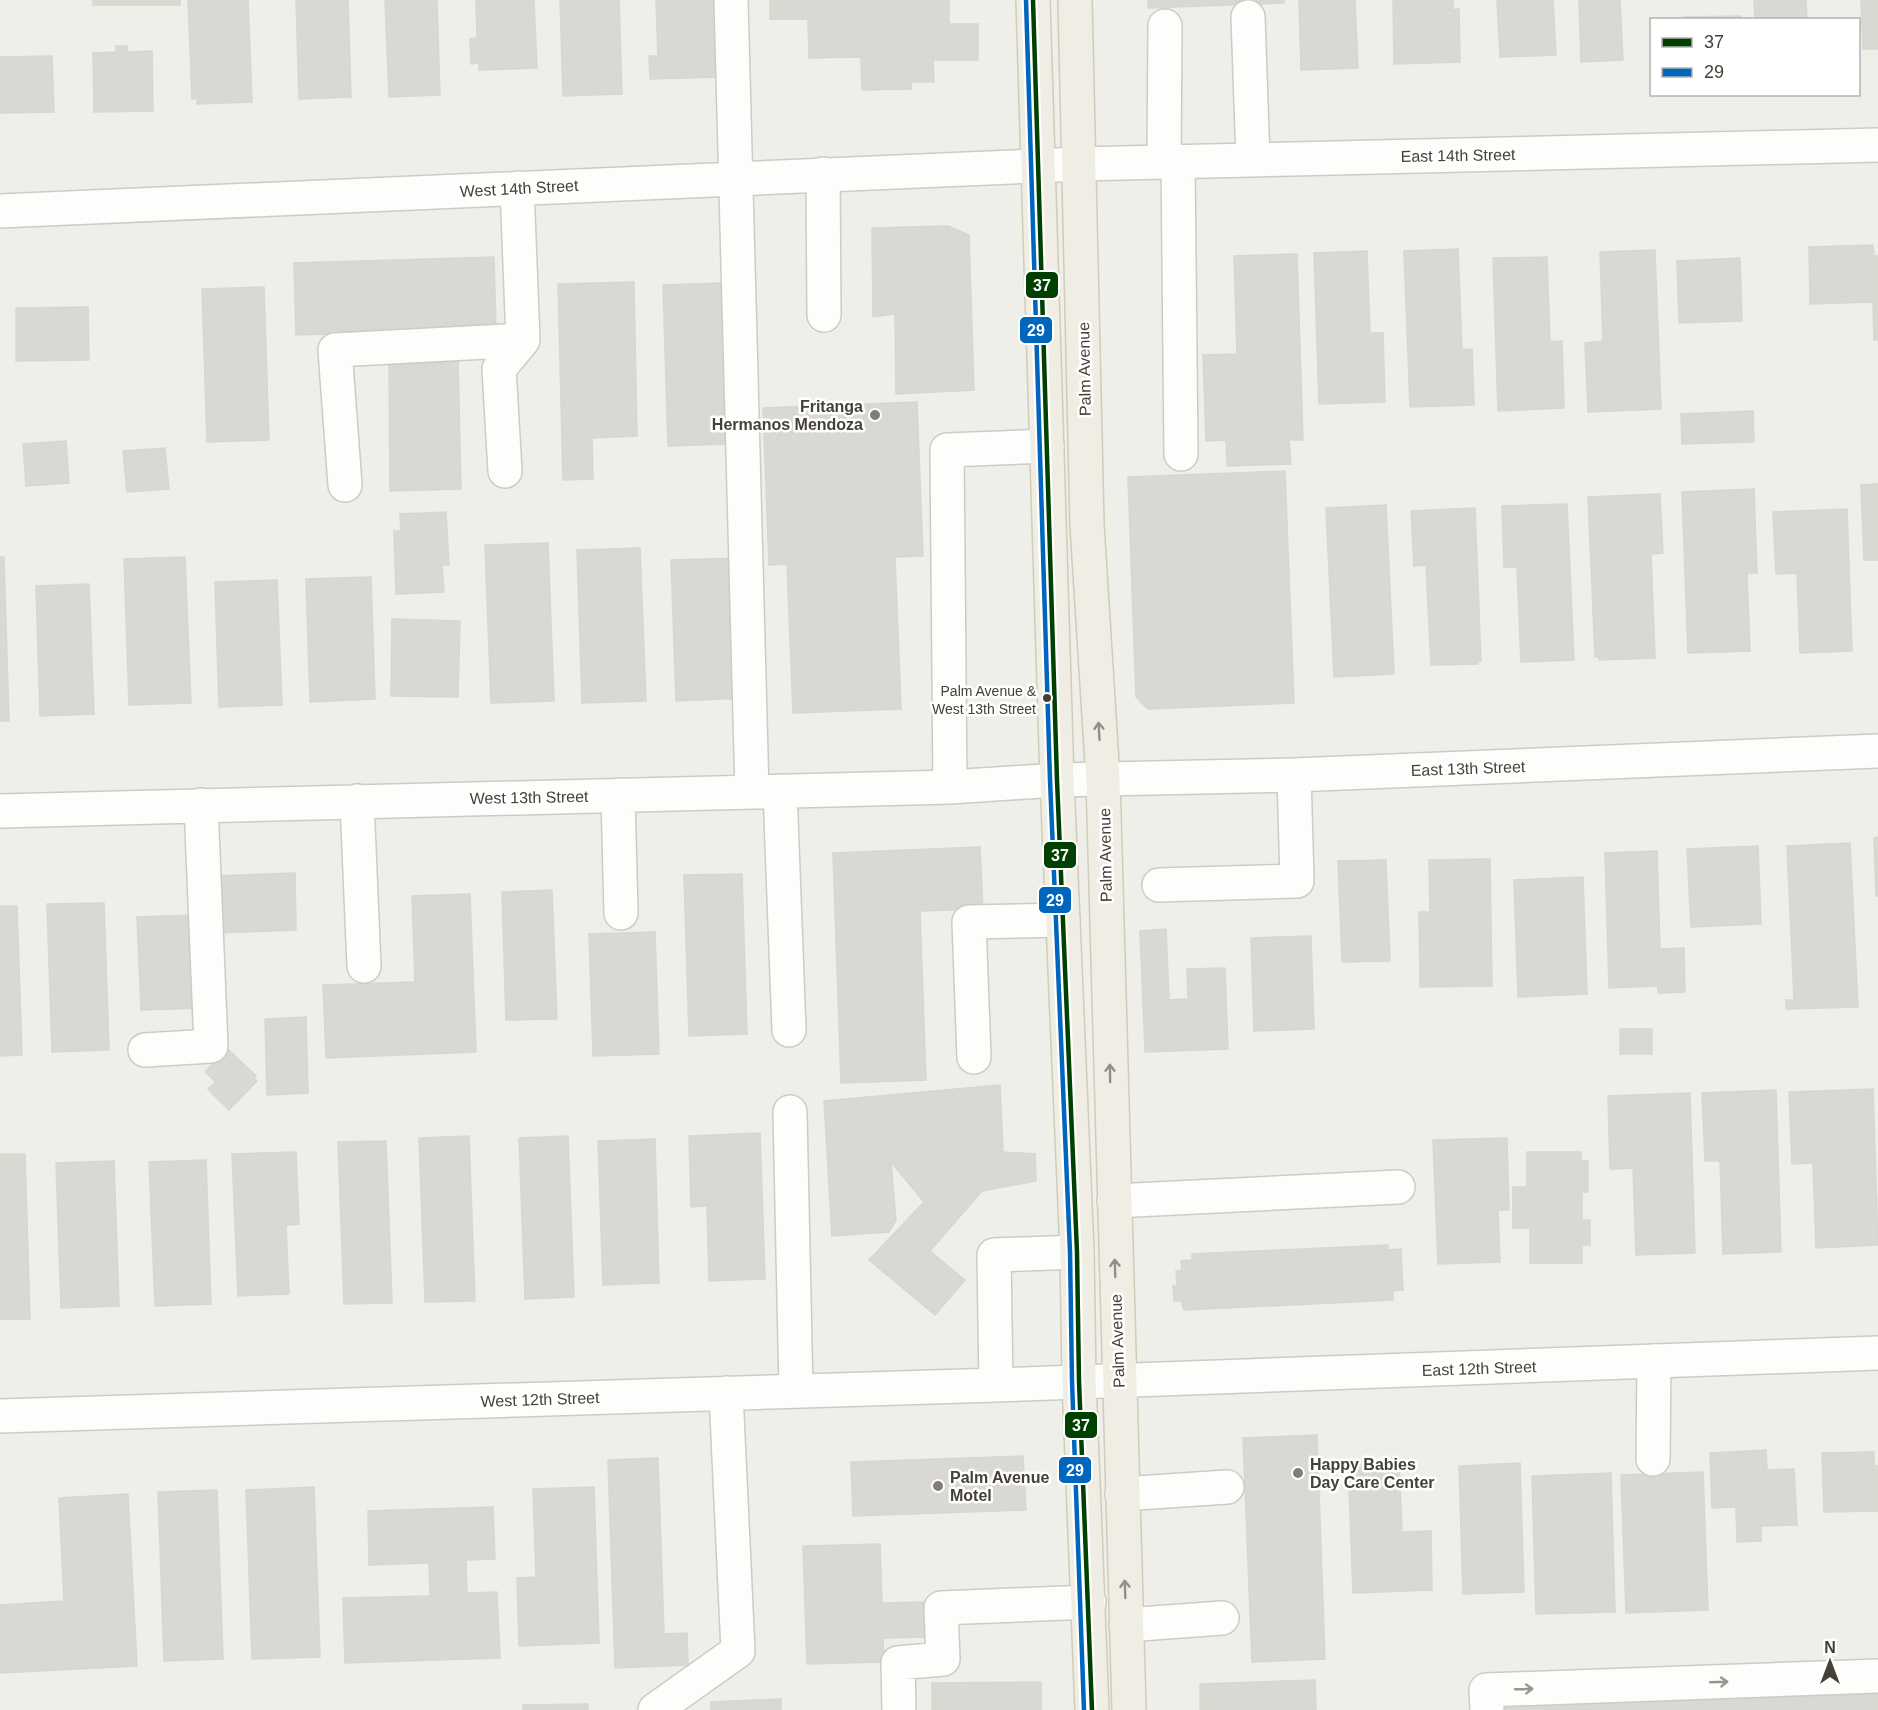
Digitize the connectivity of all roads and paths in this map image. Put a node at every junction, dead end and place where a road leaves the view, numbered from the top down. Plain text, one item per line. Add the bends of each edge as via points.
1 (731, 0) edge
2 (1033, 0) edge
3 (1075, 0) edge
4 (1248, 17) dead end
5 (1165, 26) dead end
6 (1878, 145) edge
7 (1253, 159) junction
8 (1171, 161) junction
9 (1080, 164) junction
10 (1038, 166) junction
11 (823, 174) junction
12 (735, 178) junction
13 (516, 188) junction
14 (0, 211) edge
15 (824, 315) dead end
16 (523, 340) junction
17 (1047, 446) junction
18 (1180, 454) dead end
19 (505, 471) dead end
20 (345, 485) dead end
21 (1878, 751) edge
22 (1294, 775) junction
23 (1103, 779) junction
24 (1057, 780) junction
25 (950, 787) junction
26 (766, 791) junction
27 (618, 795) junction
28 (357, 801) junction
29 (201, 805) junction
30 (0, 810) edge
31 (1159, 885) dead end
32 (621, 913) dead end
33 (1063, 920) junction
34 (364, 966) dead end
35 (789, 1030) dead end
36 (145, 1050) dead end
37 (974, 1057) dead end
38 (790, 1112) dead end
39 (1398, 1187) dead end
40 (1113, 1201) junction
41 (1077, 1252) junction
42 (1878, 1353) edge
43 (1654, 1361) junction
44 (1118, 1380) junction
45 (1079, 1381) junction
46 (996, 1385) junction
47 (796, 1391) junction
48 (726, 1394) junction
49 (0, 1416) edge
50 (1653, 1459) dead end
51 (1227, 1487) dead end
52 (1122, 1494) junction
53 (1089, 1602) junction
54 (1222, 1618) dead end
55 (1126, 1625) junction
56 (1878, 1676) edge
57 (656, 1710) edge
58 (899, 1710) edge
59 (1092, 1710) edge
60 (1129, 1710) edge
61 (1486, 1710) edge

1 - 12 street
2 - 10 main road
3 - 9 main road, Palm Avenue
4 - 7 street
5 - 8 street
6 - 7 street, East 14th Street
7 - 8 street, East 14th Street
8 - 9 street, East 14th Street
8 - 18 street
9 - 10 street, East 14th Street
23 -> 9 main road, Palm Avenue via 1087,525
10 - 11 street, West 14th Street
10 - 17 main road
11 - 12 street, West 14th Street
11 - 15 street
12 - 13 street, West 14th Street
12 - 26 street
13 - 14 street, West 14th Street
13 - 16 street
16 - 19 street via 499,369
16 - 20 street via 335,350
17 - 24 main road
17 - 25 street via 947,450
21 - 22 street, East 13th Street
22 - 23 street, East 13th Street
22 - 31 street via 1297,881
23 - 24 street, East 13th Street
40 -> 23 main road, Palm Avenue
24 - 25 street, West 13th Street
24 - 33 main road
25 - 26 street, West 13th Street
26 - 27 street, West 13th Street
26 - 35 street
27 - 28 street, West 13th Street
27 - 32 street
28 - 29 street, West 13th Street
28 - 34 street
29 - 30 street, West 13th Street
29 - 36 street via 212,1046
33 - 37 street via 969,922
33 - 41 main road
38 - 47 street
39 - 40 street
44 -> 40 main road, Palm Avenue
41 - 45 main road
41 - 46 street via 994,1255
42 - 43 street, East 12th Street
43 - 44 street, East 12th Street
43 - 50 street
44 - 45 street, East 12th Street
44 - 52 main road, Palm Avenue
45 - 46 street, West 12th Street
45 - 53 main road
46 - 47 street, West 12th Street
47 - 48 street, West 12th Street
48 - 49 street, West 12th Street
48 - 57 street via 738,1651
51 - 52 street
55 -> 52 main road, Palm Avenue
53 - 58 street via 941,1608 943,1659 898,1662
53 - 59 main road
54 - 55 street
55 - 60 main road, Palm Avenue
61 -> 56 street via 1486,1690

